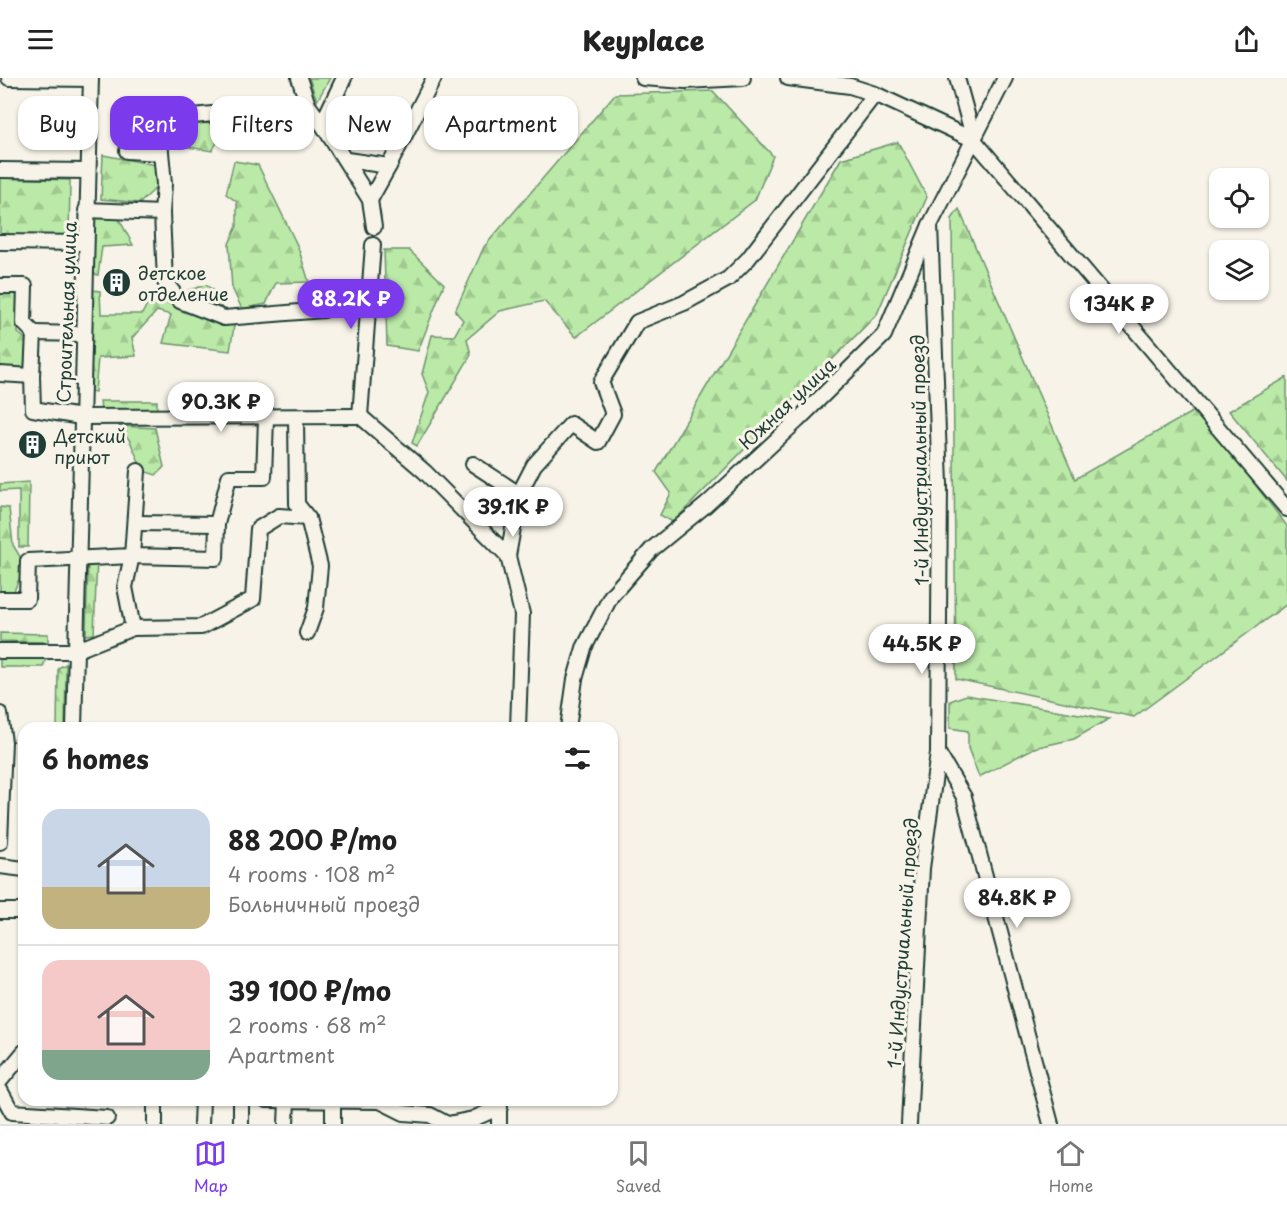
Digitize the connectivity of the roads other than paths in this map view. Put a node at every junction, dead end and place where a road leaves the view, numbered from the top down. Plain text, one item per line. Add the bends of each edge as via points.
1 (9, 78) edge
2 (91, 78) edge
3 (299, 78) edge
4 (344, 78) edge
5 (434, 78) edge
6 (643, 78) edge
7 (742, 78) edge
8 (788, 78) edge
9 (957, 78) edge
10 (1005, 78) edge
11 (875, 94) junction
12 (305, 96) edge
13 (314, 113) edge
14 (210, 114) edge
15 (322, 124) junction
16 (974, 140) junction
17 (127, 152) dead end
18 (160, 153) junction
19 (347, 160) junction
20 (389, 166) junction
21 (0, 170) edge
22 (88, 171) junction
23 (370, 200) junction
24 (86, 210) junction
25 (162, 213) junction
26 (930, 225) junction
27 (374, 227) dead end
28 (0, 242) edge
29 (85, 243) junction
30 (373, 245) dead end
31 (0, 286) edge
32 (324, 310) dead end
33 (34, 333) junction
34 (83, 334) junction
35 (0, 374) edge
36 (32, 375) junction
37 (81, 417) junction
38 (296, 417) junction
39 (360, 417) junction
40 (266, 418) junction
41 (473, 464) dead end
42 (138, 471) dead end
43 (519, 494) junction
44 (1287, 509) edge
45 (308, 518) junction
46 (136, 523) junction
47 (217, 524) junction
48 (132, 556) junction
49 (508, 556) junction
50 (77, 561) junction
51 (0, 599) edge
52 (133, 628) junction
53 (307, 633) dead end
54 (0, 651) edge
55 (75, 651) junction
56 (0, 714) edge
57 (74, 722) edge
58 (518, 722) edge
59 (569, 722) edge
60 (938, 753) junction
61 (0, 842) edge
62 (0, 866) edge
63 (18, 868) edge
64 (0, 911) edge
65 (18, 911) edge
66 (18, 1067) edge
67 (0, 1081) edge
68 (0, 1090) edge
69 (155, 1106) edge
70 (201, 1106) edge
71 (241, 1106) edge
72 (287, 1106) edge
73 (333, 1106) edge
74 (391, 1106) edge
75 (495, 1106) edge
76 (500, 1106) edge
77 (107, 1118) dead end
78 (155, 1124) edge
79 (201, 1124) edge
80 (241, 1124) edge
81 (286, 1124) edge
82 (333, 1124) edge
83 (448, 1124) edge
84 (499, 1124) edge
85 (909, 1124) edge
86 (1052, 1124) edge

1 - 2 street
2 - 22 street, Строительная улица
3 - 12 street
4 - 15 street
5 - 20 street
6 - 7 street
8 - 11 street via 850,86
9 - 16 street
10 - 16 street, Южная улица
11 - 16 street
11 - 43 street via 748,259 728,279 684,303 636,322 601,382 613,414 598,442 571,424 534,465
13 - 15 street
14 - 18 street via 158,120
15 - 19 street
16 - 26 street, Южная улица
16 - 44 street
17 - 18 street
18 - 25 street
19 - 20 street
19 - 23 street
20 - 23 street
21 - 22 street
22 - 24 street, Строительная улица
23 - 27 street
24 - 25 street
24 - 29 street, Строительная улица
25 - 32 street via 165,282 180,301 224,318
26 - 59 street, Южная улица via 884,335 706,505 652,549 611,596 584,648
26 - 60 street, 1-й Индустриальный проезд via 939,461
28 - 29 street
29 - 34 street, Строительная улица
30 - 39 street
31 - 33 street via 25,286 24,323
33 - 34 street
33 - 36 street
34 - 37 street, Строительная улица
35 - 36 street
36 - 37 street via 33,409
37 - 40 street
37 - 50 street, Строительная улица
38 - 39 street
38 - 40 street
38 - 45 street via 297,504
39 - 49 street via 425,472
40 - 47 street via 264,477 229,477
41 - 43 street
42 - 46 street
43 - 49 street
45 - 52 street via 279,516 258,528 253,599 201,627
45 - 53 street via 320,566 316,608
46 - 47 street
46 - 48 street
47 - 48 street via 216,558
48 - 50 street
48 - 52 street via 125,587
49 - 58 street via 522,614
50 - 51 street via 28,561 27,599
50 - 55 street, Строительная улица
52 - 55 street
54 - 55 street
55 - 57 street, Строительная улица
56 - 61 street via 4,742
60 - 85 street, 1-й Индустриальный проезд via 922,868
60 - 86 street via 964,797
62 - 63 street
64 - 65 street
66 - 67 street
68 - 77 street via 12,1112
69 - 78 street
70 - 79 street
71 - 80 street
72 - 81 street
73 - 82 street
74 - 83 street via 404,1113 430,1115
75 - 83 street via 473,1119
76 - 84 street

